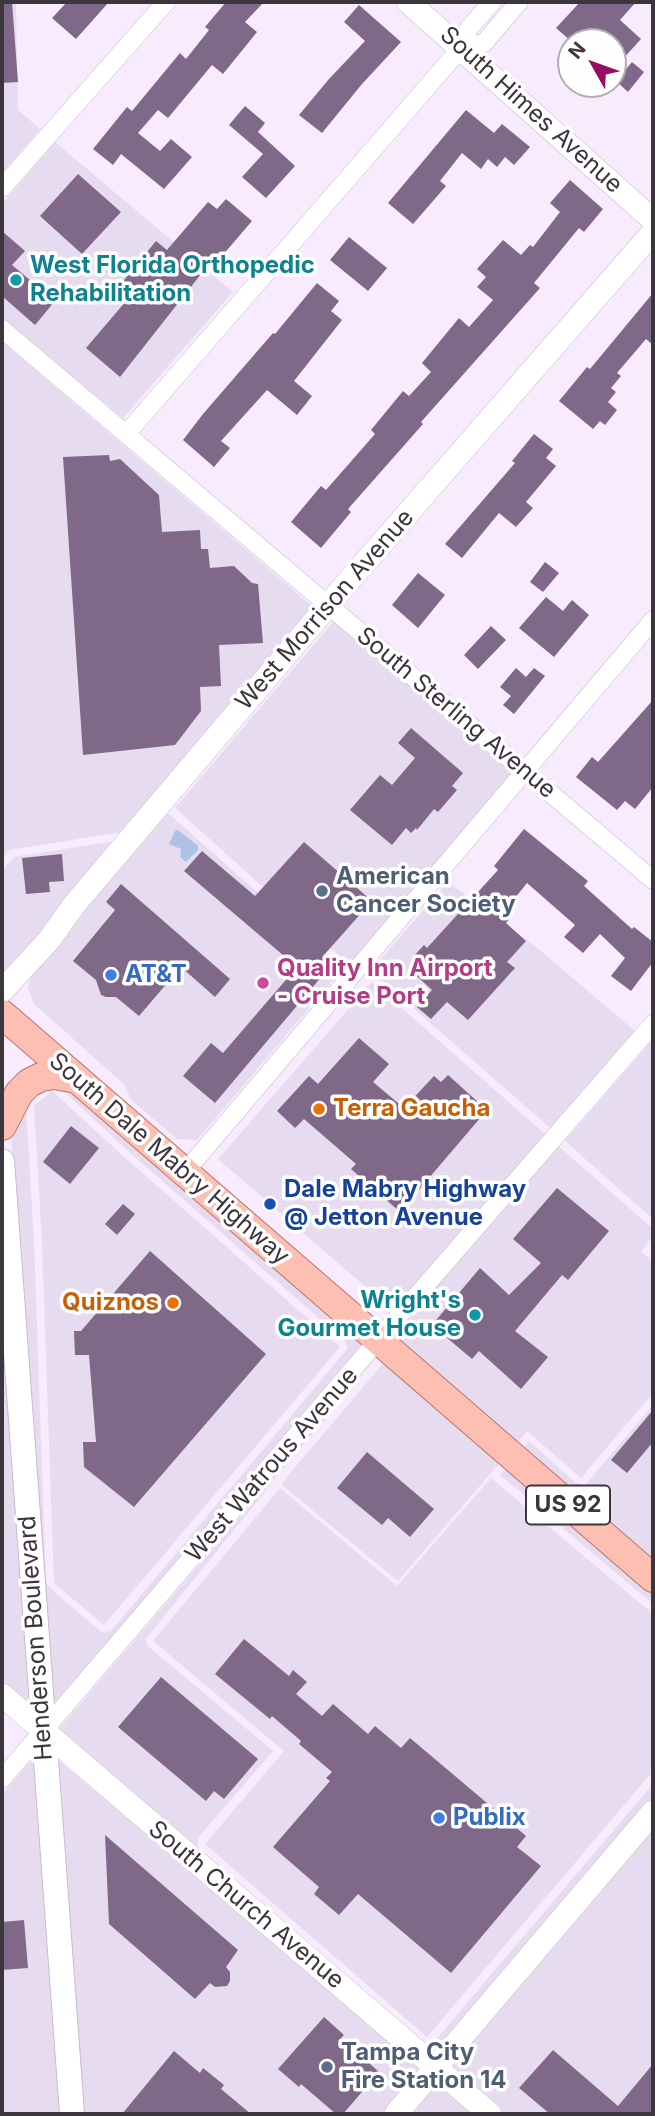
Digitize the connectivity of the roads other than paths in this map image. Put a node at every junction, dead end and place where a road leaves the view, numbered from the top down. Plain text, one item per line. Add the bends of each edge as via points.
1 (166, 2) edge
2 (408, 2) edge
3 (492, 2) edge
4 (519, 2) edge
5 (461, 48) junction
6 (2, 188) edge
7 (653, 220) edge
8 (653, 232) edge
9 (2, 329) edge
10 (127, 433) junction
11 (329, 605) junction
12 (653, 620) edge
13 (525, 771) junction
14 (653, 880) edge
15 (2, 991) edge
16 (2, 1014) edge
17 (653, 1024) edge
18 (77, 1079) junction
19 (2, 1126) edge
20 (2, 1161) edge
21 (185, 1172) junction
22 (379, 1340) junction
23 (653, 1578) edge
24 (2, 1695) edge
25 (43, 1731) junction
26 (2, 1779) edge
27 (653, 1812) edge
28 (435, 2067) junction
29 (72, 2114) edge
30 (396, 2114) edge
31 (490, 2114) edge

1 - 6 street
2 - 5 street, South Himes Avenue
3 - 5 street via 470,28
4 - 5 street via 484,43
5 - 7 street, South Himes Avenue
5 - 10 street
8 - 11 street, West Morrison Avenue
9 - 10 street, South Sterling Avenue
10 - 11 street, South Sterling Avenue
11 - 13 street, South Sterling Avenue
11 - 15 street, West Morrison Avenue
12 - 13 street
13 - 14 street, South Sterling Avenue
13 - 21 street
16 - 18 main road, South Dale Mabry Highway / US 92
17 - 22 street, West Watrous Avenue
18 - 19 main road via 55,1075 29,1083
18 - 21 main road, South Dale Mabry Highway / US 92
20 - 25 main road, Henderson Boulevard
21 - 22 main road, South Dale Mabry Highway / US 92
22 - 23 main road, South Dale Mabry Highway / US 92
22 - 25 street, West Watrous Avenue
24 - 25 street, South Church Avenue
25 - 26 street, West Watrous Avenue
25 - 28 street, South Church Avenue
25 - 29 main road, Henderson Boulevard
27 - 28 street
28 - 30 street
28 - 31 street, South Church Avenue

